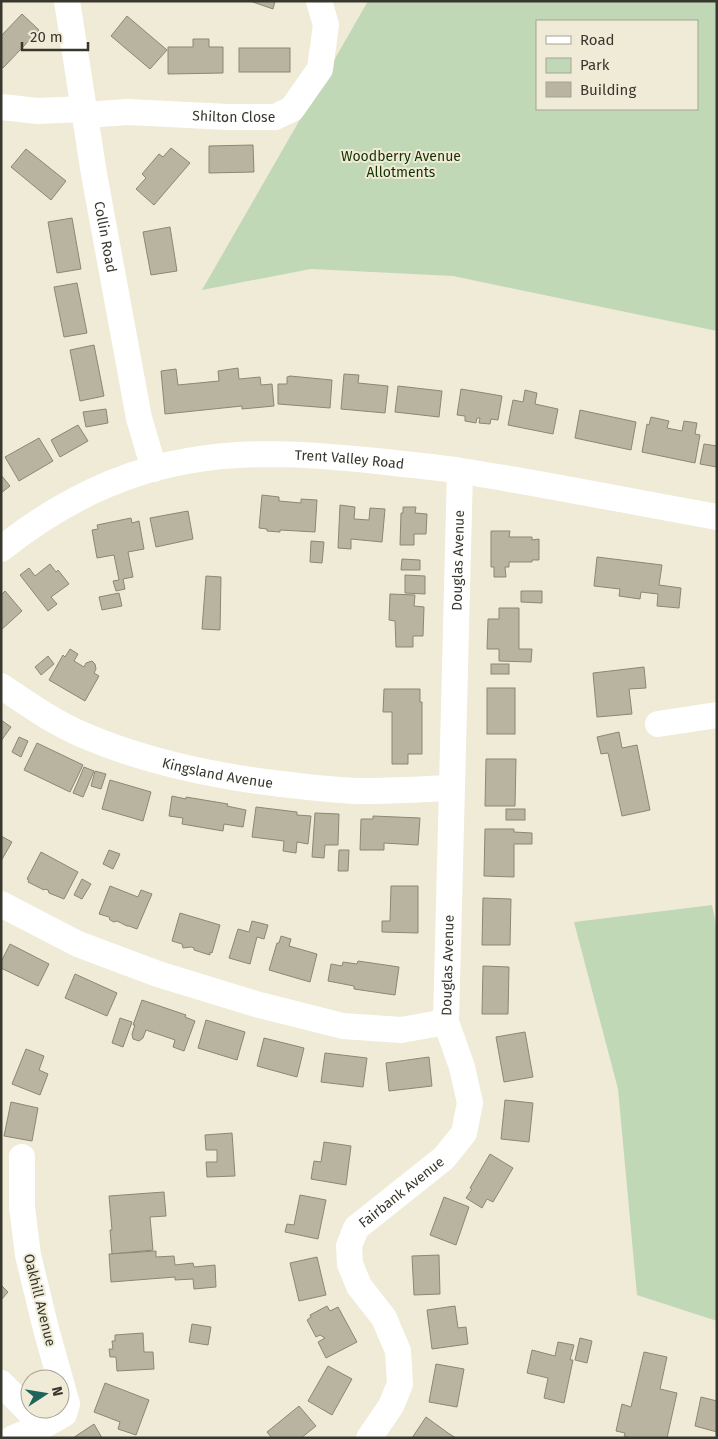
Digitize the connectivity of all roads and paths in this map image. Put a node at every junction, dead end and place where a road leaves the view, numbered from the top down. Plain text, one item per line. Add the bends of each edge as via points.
1 (67, 1) edge
2 (319, 1) edge
3 (1, 107) edge
4 (85, 112) junction
5 (154, 469) junction
6 (460, 471) junction
7 (717, 517) edge
8 (1, 549) edge
9 (1, 686) edge
10 (717, 715) edge
11 (658, 724) dead end
12 (452, 788) junction
13 (1, 904) edge
14 (446, 1022) junction
15 (22, 1157) dead end
16 (1, 1383) edge
17 (43, 1426) junction
18 (13, 1438) edge
19 (369, 1438) edge

1 - 4 street, Collin Road
2 - 4 street, Shilton Close via 326,25 320,69 292,109 275,117
3 - 4 street, Shilton Close
4 - 5 street, Collin Road via 139,418
5 - 6 street, Trent Valley Road via 186,461 244,454 345,458
5 - 8 street, Trent Valley Road via 106,484 63,506
6 - 7 street, Trent Valley Road
6 - 12 street, Douglas Avenue
9 - 12 street, Kingsland Avenue via 82,735 148,758 206,773 303,787 364,791
10 - 11 street
12 - 14 street, Douglas Avenue
13 - 14 street, Douglas Avenue via 78,944 158,974 256,1004 343,1026 401,1030
14 - 19 street, Fairbank Avenue via 462,1067 470,1103 464,1133 444,1158 356,1228 349,1246 350,1264 359,1286 384,1318 398,1351 400,1384 391,1406
15 - 17 street, Oakhill Avenue via 22,1207 28,1255 67,1404 64,1414
16 - 17 street
17 - 18 street, Oakhill Avenue

